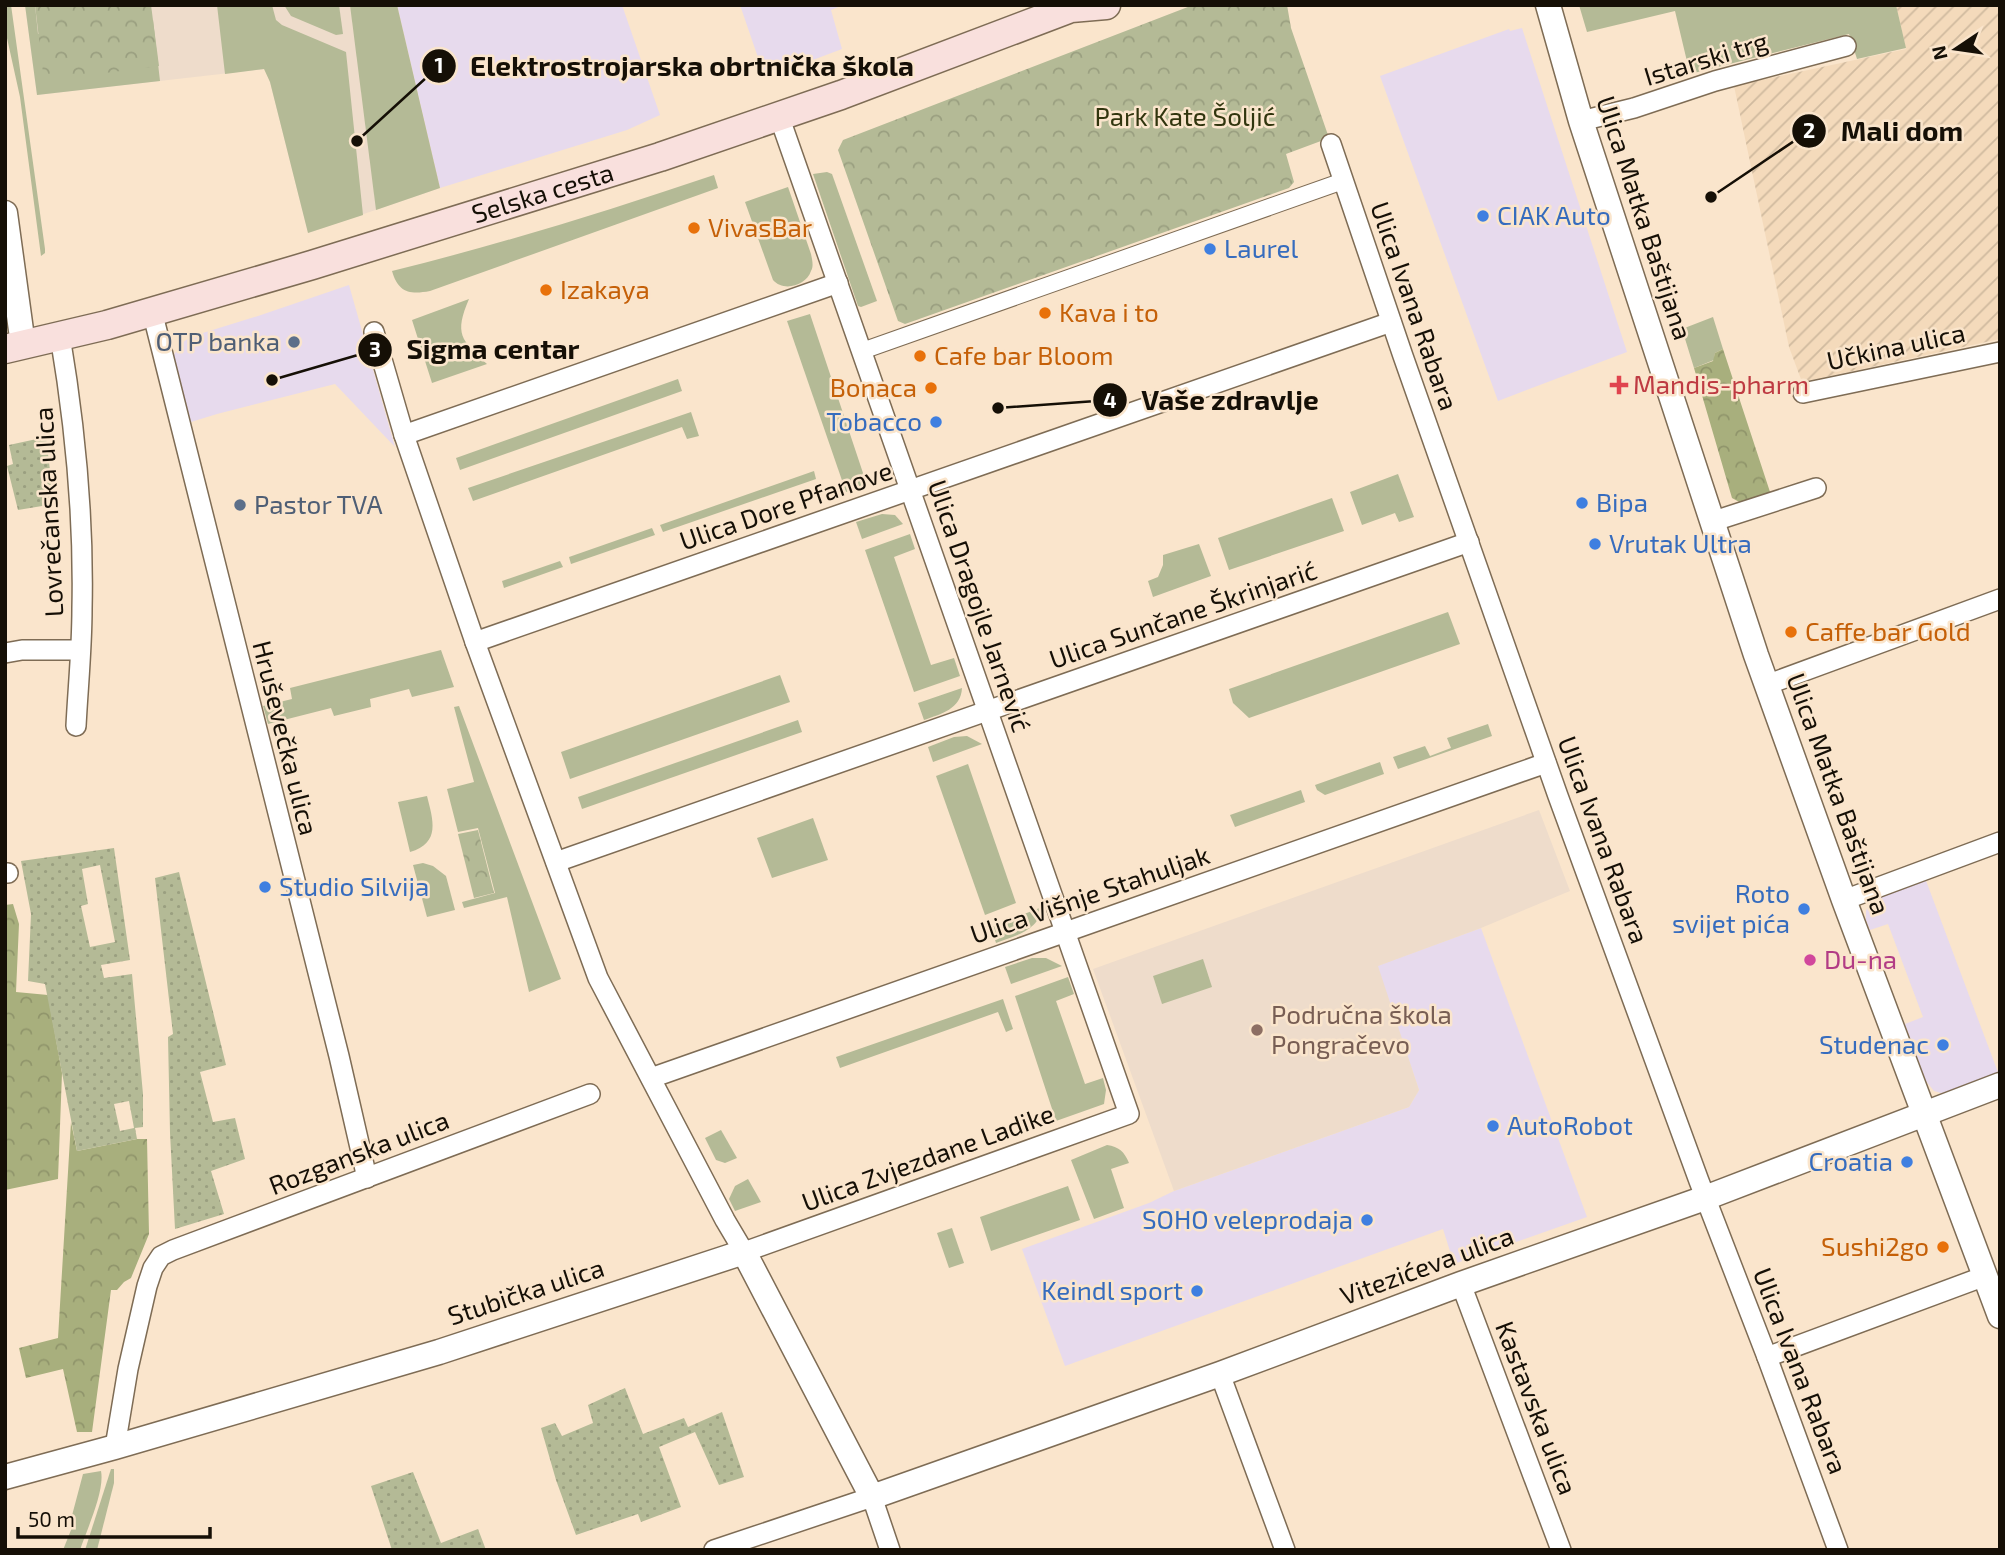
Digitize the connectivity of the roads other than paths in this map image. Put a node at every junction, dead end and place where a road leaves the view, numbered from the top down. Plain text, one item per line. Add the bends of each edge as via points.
1 (1106, 5) edge
2 (1548, 5) edge
3 (1072, 7) edge
4 (1846, 46) dead end
5 (779, 116) junction
6 (1581, 121) junction
7 (1331, 144) dead end
8 (1343, 181) junction
9 (5, 213) edge
10 (838, 283) junction
11 (152, 312) junction
12 (1391, 323) junction
13 (374, 332) dead end
14 (60, 337) junction
15 (14, 347) edge
16 (862, 351) junction
17 (2000, 352) edge
18 (1803, 393) dead end
19 (404, 435) junction
20 (1816, 488) dead end
21 (911, 490) junction
22 (1711, 522) junction
23 (1469, 542) junction
24 (2000, 599) edge
25 (475, 642) junction
26 (80, 650) junction
27 (5, 653) edge
28 (1766, 685) junction
29 (988, 711) junction
30 (76, 726) dead end
31 (1546, 763) junction
32 (2000, 842) edge
33 (556, 862) junction
34 (1844, 900) junction
35 (1065, 932) junction
36 (651, 1078) junction
37 (2000, 1085) edge
38 (590, 1094) dead end
39 (1129, 1114) joint
40 (1924, 1114) junction
41 (367, 1178) junction
42 (1705, 1198) junction
43 (744, 1252) junction
44 (1984, 1276) junction
45 (1461, 1284) junction
46 (2000, 1316) edge
47 (1767, 1357) junction
48 (1220, 1374) junction
49 (115, 1447) junction
50 (5, 1477) edge
51 (872, 1497) junction
52 (714, 1550) edge
53 (890, 1550) edge
54 (1285, 1550) edge
55 (1561, 1550) edge
56 (1838, 1550) edge

1 - 3 main road, Selska cesta
2 - 6 street, Ulica Matka Baštijana
3 - 5 main road, Selska cesta
4 - 6 street, Istarski trg
5 - 10 street, Ulica Dragojle Jarnević
5 - 11 main road, Selska cesta via 660,157
6 - 22 street, Ulica Matka Baštijana
7 - 8 street, Ulica Ivana Rabara
8 - 12 street, Ulica Ivana Rabara
8 - 16 street
9 - 15 street
10 - 16 street, Ulica Dragojle Jarnević
10 - 19 street
11 - 14 main road, Selska cesta
11 - 41 street, Hruševečka ulica
12 - 21 street, Ulica Dore Pfanove
12 - 23 street, Ulica Ivana Rabara
13 - 19 street
14 - 15 main road, Selska cesta
14 - 26 street, Lovrečanska ulica via 81,533
16 - 21 street, Ulica Dragojle Jarnević
17 - 18 street, Učkina ulica
19 - 25 street
20 - 22 street
21 - 25 street, Ulica Dore Pfanove
21 - 29 street, Ulica Dragojle Jarnević
22 - 28 street, Ulica Matka Baštijana
23 - 29 street, Ulica Sunčane Škrinjarić
23 - 31 street, Ulica Ivana Rabara
24 - 28 street
25 - 33 street
26 - 27 street
26 - 30 street, Lovrečanska ulica
28 - 34 street, Ulica Matka Baštijana
29 - 33 street, Ulica Sunčane Škrinjarić
29 - 35 street, Ulica Dragojle Jarnević
31 - 35 street, Ulica Višnje Stahuljak
31 - 42 street, Ulica Ivana Rabara
32 - 34 street
33 - 36 street via 598,978
34 - 40 street, Ulica Matka Baštijana
35 - 36 street, Ulica Višnje Stahuljak
35 - 39 street, Ulica Dragojle Jarnević
36 - 43 street
37 - 40 street, Vitezićeva ulica
38 - 41 street, Rozganska ulica
39 - 43 street, Ulica Zvjezdane Ladike
40 - 42 street, Vitezićeva ulica
40 - 44 street, Ulica Matka Baštijana
41 - 49 street, Rozganska ulica via 161,1256 147,1286
42 - 45 street, Vitezićeva ulica
42 - 47 street, Ulica Ivana Rabara
43 - 49 street, Stubička ulica via 439,1352
43 - 51 street
44 - 46 street, Ulica Matka Baštijana
44 - 47 street
45 - 48 street, Vitezićeva ulica
45 - 55 street, Kastavska ulica
47 - 56 street, Ulica Ivana Rabara
48 - 51 street, Vitezićeva ulica
48 - 54 street
49 - 50 street, Stubička ulica
51 - 52 street
51 - 53 street

